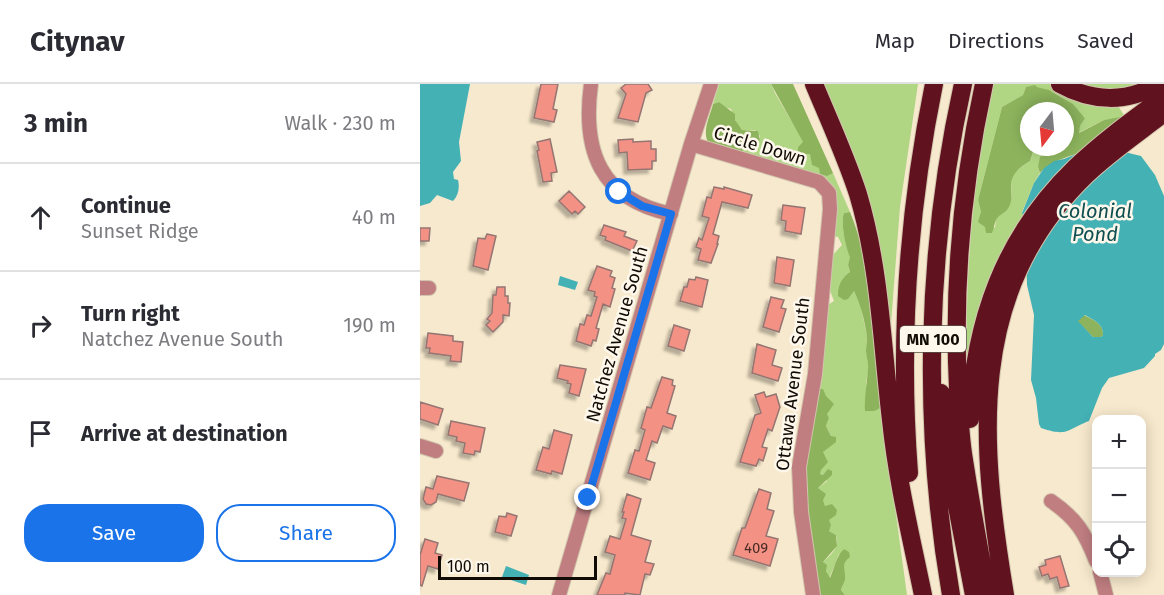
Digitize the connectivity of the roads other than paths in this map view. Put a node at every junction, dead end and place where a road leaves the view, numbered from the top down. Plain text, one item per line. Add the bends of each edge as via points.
1 (591, 84) edge
2 (711, 84) edge
3 (803, 84) edge
4 (814, 84) edge
5 (934, 84) edge
6 (963, 84) edge
7 (984, 84) edge
8 (1060, 84) edge
9 (1159, 84) edge
10 (1164, 97) edge
11 (1164, 112) edge
12 (691, 144) junction
13 (819, 182) joint
14 (671, 214) junction
15 (867, 234) junction
16 (996, 306) junction
17 (933, 358) junction
18 (420, 446) edge
19 (436, 451) dead end
20 (971, 493) junction
21 (1051, 501) dead end
22 (1092, 553) edge
23 (1101, 577) edge
24 (559, 595) edge
25 (813, 595) edge
26 (923, 595) edge
27 (951, 595) edge
28 (974, 595) edge
29 (988, 595) edge
30 (1005, 595) edge
31 (1106, 595) edge

1 - 14 street via 589,124 600,169 627,198
2 - 12 street, Natchez Avenue South
3 - 15 highway
4 - 15 highway via 858,194
5 - 26 highway, MN 100 via 913,217 906,321 908,456
6 - 17 highway, MN 100 via 941,221
7 - 20 highway via 963,205 957,304 959,410
8 - 9 highway via 1106,99 1136,95
10 - 16 highway via 1086,158 1046,200 998,278
11 - 16 highway via 1112,152 1063,200
12 - 13 street, Circle Down
12 - 14 street, Natchez Avenue South
13 - 25 street, Ottawa Avenue South via 829,193 830,209 817,355 798,482
14 - 24 street, Natchez Avenue South
15 - 26 highway via 878,284 898,481
16 - 20 highway via 978,342 971,388
16 - 30 highway via 988,415 992,491
17 - 27 highway, MN 100 via 936,470
17 - 28 highway via 946,415 955,496
18 - 19 street
20 - 29 highway
21 - 22 street via 1078,523
23 - 31 street

